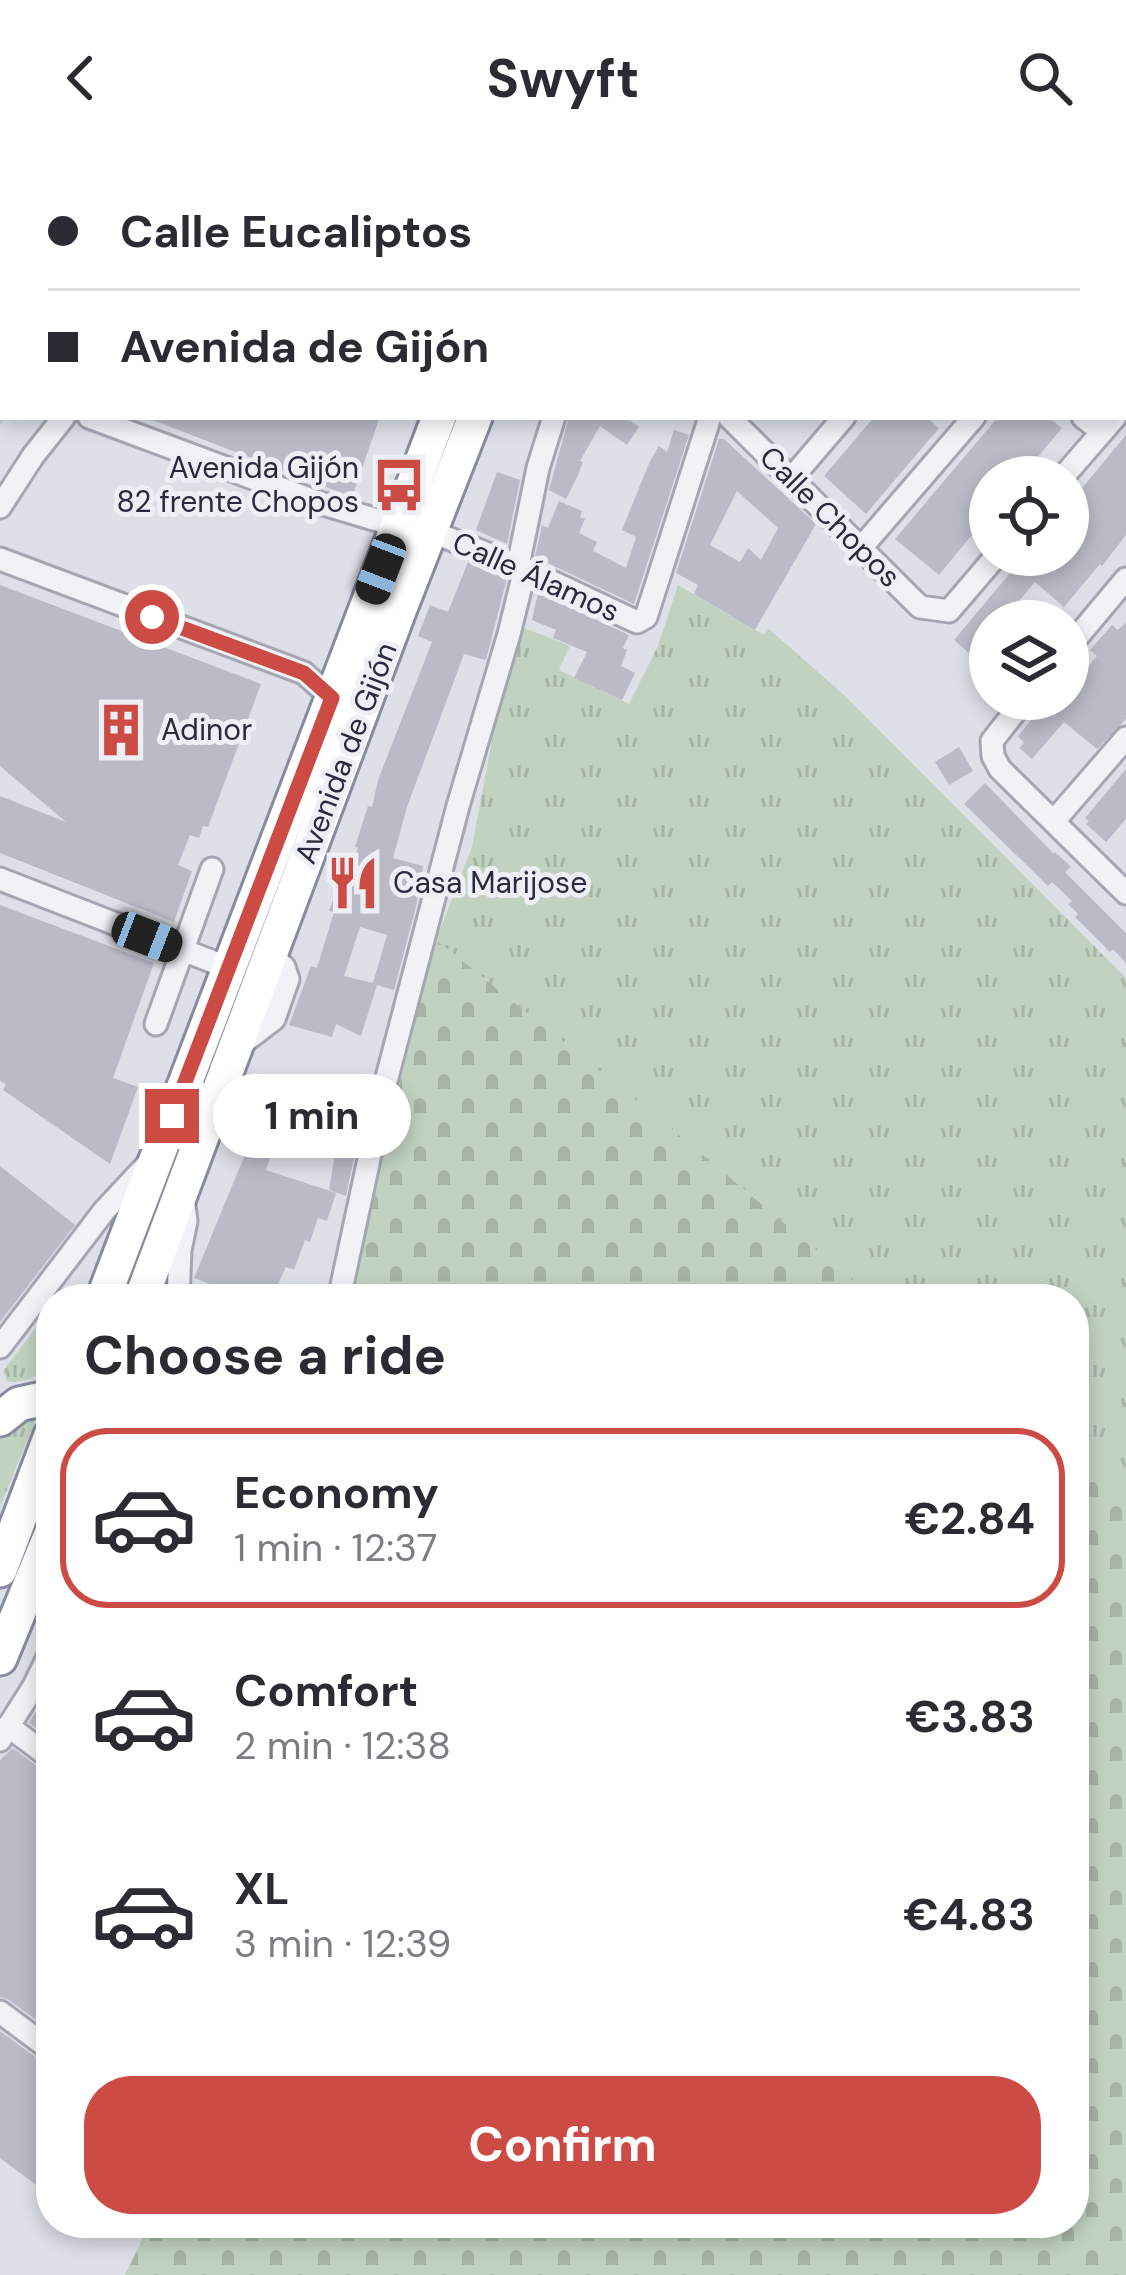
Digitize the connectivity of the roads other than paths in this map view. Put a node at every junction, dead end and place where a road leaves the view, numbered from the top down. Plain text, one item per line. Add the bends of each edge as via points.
1 (62, 420) edge
2 (97, 420) edge
3 (438, 420) edge
4 (473, 420) edge
5 (553, 420) edge
6 (709, 420) edge
7 (732, 420) edge
8 (841, 420) edge
9 (971, 420) edge
10 (1108, 425) edge
11 (1082, 456) edge
12 (791, 479) junction
13 (0, 507) edge
14 (413, 528) junction
15 (861, 548) junction
16 (0, 559) edge
17 (522, 568) junction
18 (979, 576) edge
19 (1126, 579) edge
20 (1089, 623) edge
21 (332, 698) junction
22 (1008, 720) edge
23 (1126, 738) edge
24 (1054, 821) junction
25 (212, 869) dead end
26 (0, 879) edge
27 (1126, 893) edge
28 (184, 951) junction
29 (229, 968) junction
30 (156, 1024) dead end
31 (159, 1153) junction
32 (182, 1188) junction
33 (48, 1284) edge
34 (112, 1284) edge
35 (147, 1284) edge
36 (179, 1284) edge
37 (342, 1284) edge
38 (36, 1300) edge
39 (0, 1347) edge
40 (36, 1400) edge
41 (0, 1419) edge
42 (36, 1475) edge
43 (36, 1512) edge
44 (36, 1539) edge
45 (36, 1564) edge
46 (0, 1570) edge
47 (8, 1609) edge
48 (0, 1658) edge
49 (36, 1682) edge
50 (4, 1733) edge
51 (36, 1750) edge
52 (0, 2012) edge
53 (36, 2039) edge

1 - 13 street
2 - 14 street, Calle Álamos via 320,503
3 - 14 highway, Avenida de Gijón
4 - 14 highway, Avenida de Gijón
5 - 17 street
6 - 17 street, Calle Álamos via 646,617 638,622
7 - 12 street, Calle Chopos
8 - 12 street
9 - 15 street
10 - 11 street
12 - 15 street, Calle Chopos
14 - 17 street, Calle Álamos
14 - 21 highway, Avenida de Gijón
14 - 32 highway, Avenida de Gijón via 270,955
15 - 18 street, Calle Chopos via 920,607 934,611 949,611
16 - 21 street via 304,673
17 - 37 street via 384,1089
19 - 20 street
21 - 29 highway, Avenida de Gijón
22 - 24 street via 992,741 993,756
23 - 24 street
24 - 27 street
25 - 28 street
26 - 28 street
28 - 29 street
28 - 30 street
29 - 31 highway, Avenida de Gijón
31 - 33 street, Avenida de Gijón
31 - 34 highway, Avenida de Gijón
32 - 35 highway, Avenida de Gijón
32 - 36 street, Avenida de Gijón via 187,1221
38 - 39 street, Avenida de Gijón
40 - 41 highway
42 - 46 highway
43 - 44 highway via 29,1532
45 - 47 highway
47 - 48 highway
49 - 50 street
50 - 51 street
52 - 53 street

